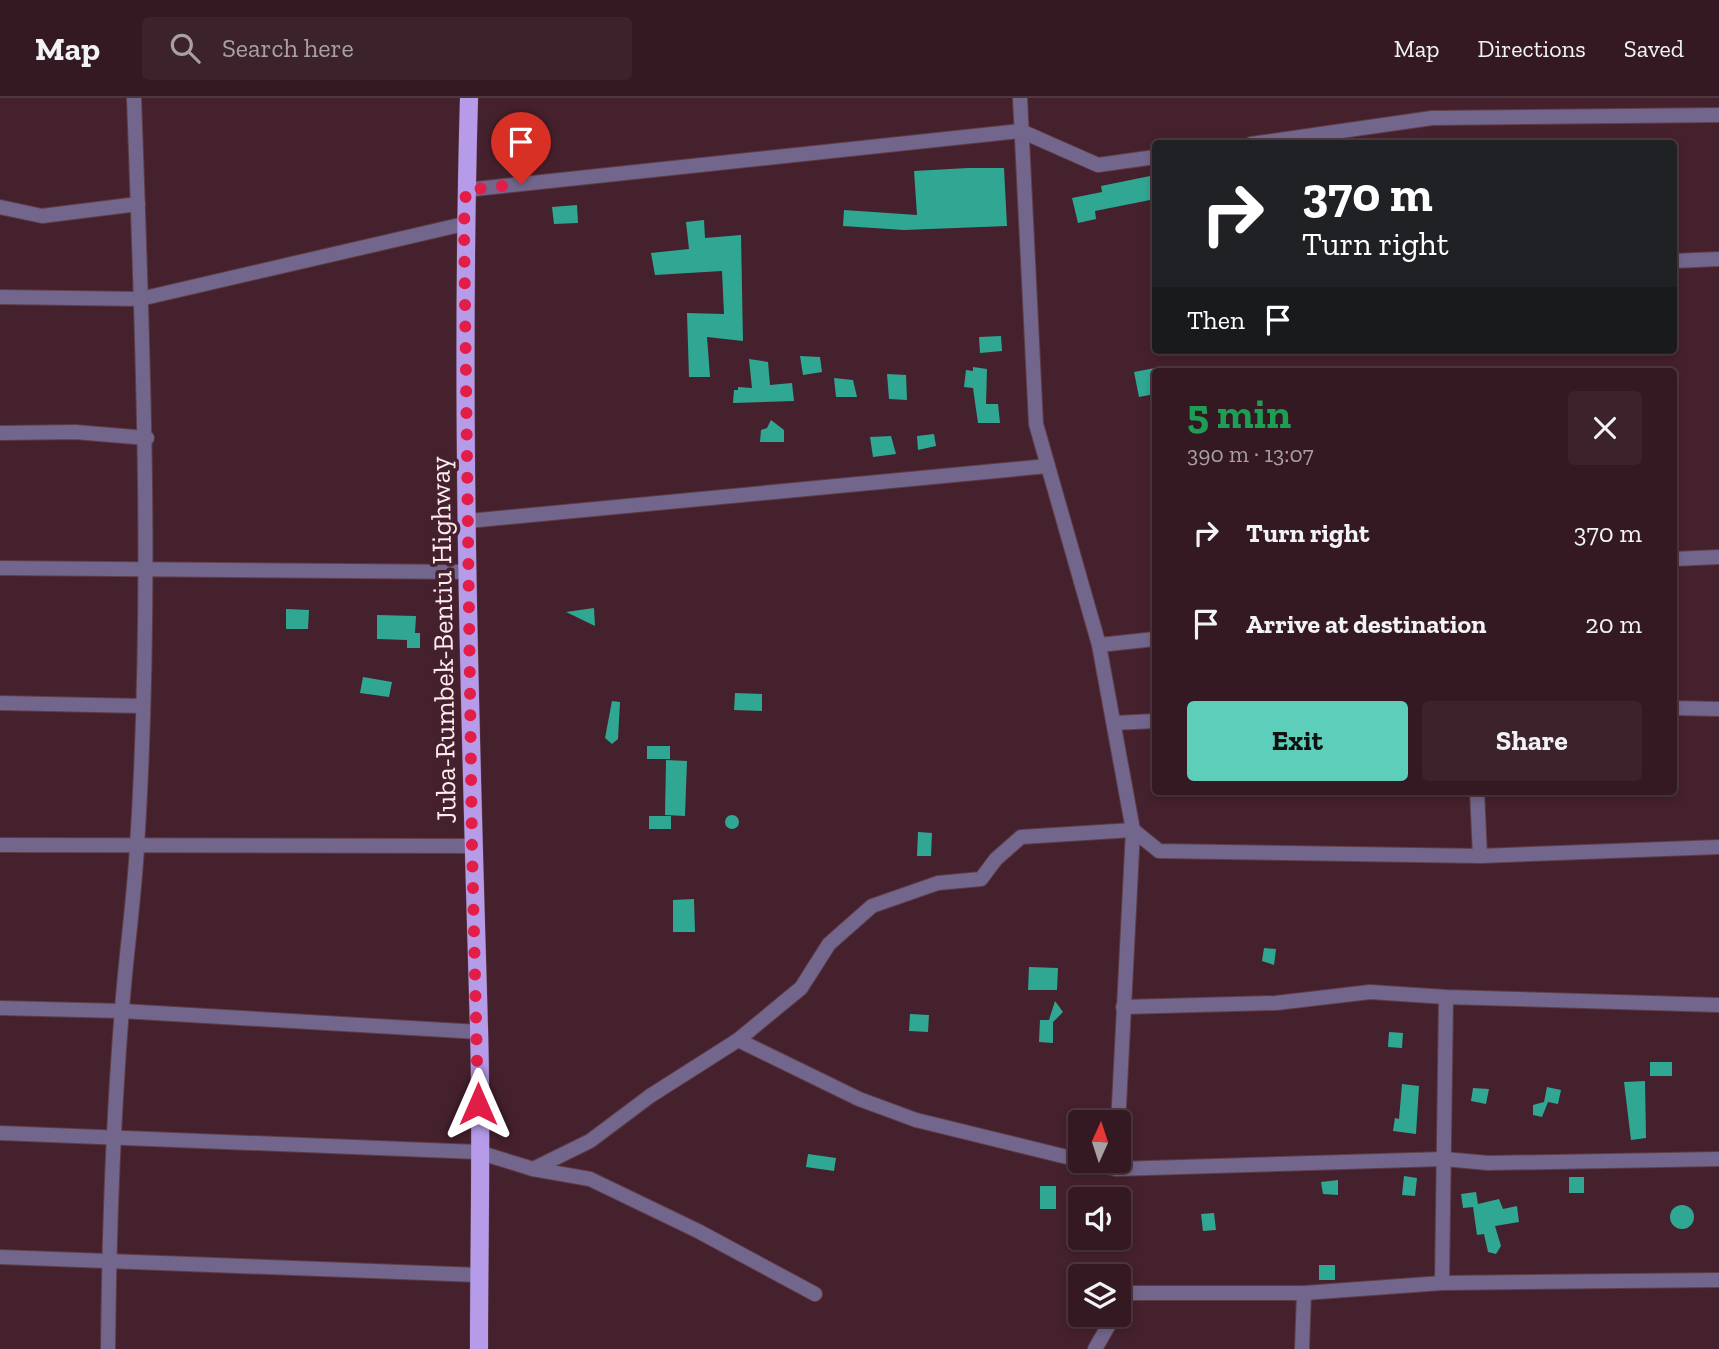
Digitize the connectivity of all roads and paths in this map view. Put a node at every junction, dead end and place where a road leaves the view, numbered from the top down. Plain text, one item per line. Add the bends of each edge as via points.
1 (134, 98) edge
2 (468, 98) edge
3 (1020, 98) edge
4 (1719, 115) edge
5 (1021, 131) junction
6 (1279, 140) edge
7 (1152, 157) edge
8 (466, 190) junction
9 (138, 204) junction
10 (0, 207) edge
11 (464, 224) junction
12 (1719, 259) edge
13 (1677, 261) edge
14 (0, 297) edge
15 (140, 299) junction
16 (0, 433) edge
17 (147, 438) junction
18 (1048, 466) junction
19 (468, 521) junction
20 (1719, 556) edge
21 (1677, 559) edge
22 (0, 568) edge
23 (145, 570) junction
24 (469, 572) junction
25 (1152, 639) edge
26 (1099, 645) junction
27 (0, 703) edge
28 (142, 706) junction
29 (1677, 708) edge
30 (1719, 709) edge
31 (1152, 721) edge
32 (1114, 723) junction
33 (1477, 795) edge
34 (1133, 831) junction
35 (0, 845) edge
36 (137, 846) junction
37 (472, 846) junction
38 (1719, 847) edge
39 (1480, 856) junction
40 (1446, 998) junction
41 (1719, 1005) edge
42 (1123, 1007) junction
43 (0, 1008) edge
44 (122, 1011) junction
45 (479, 1032) junction
46 (738, 1040) junction
47 (1119, 1110) edge
48 (0, 1133) edge
49 (115, 1137) junction
50 (478, 1152) junction
51 (1068, 1153) edge
52 (1444, 1158) junction
53 (1719, 1159) edge
54 (1131, 1164) edge
55 (533, 1169) junction
56 (0, 1257) edge
57 (109, 1262) junction
58 (479, 1275) junction
59 (1719, 1280) edge
60 (1443, 1283) junction
61 (1131, 1293) edge
62 (1304, 1293) junction
63 (815, 1294) dead end
64 (1108, 1327) edge
65 (108, 1349) edge
66 (479, 1349) edge
67 (1096, 1349) edge
68 (1302, 1349) edge

1 - 9 street
2 - 8 main road, Juba-Rumbek-Bentiu Highway
3 - 5 street
4 - 6 street via 1432,118
5 - 7 street via 1098,165
5 - 8 street
5 - 18 street via 1036,424
8 - 11 main road, Juba-Rumbek-Bentiu Highway
9 - 10 street via 42,216
9 - 15 street
11 - 15 street
11 - 19 main road, Juba-Rumbek-Bentiu Highway
12 - 13 street
14 - 15 street
15 - 17 street
16 - 17 street via 75,432
17 - 23 street
18 - 19 street
18 - 26 street
19 - 24 main road, Juba-Rumbek-Bentiu Highway
20 - 21 street
22 - 23 street
23 - 24 street
23 - 28 street
24 - 37 main road, Juba-Rumbek-Bentiu Highway
25 - 26 street
26 - 32 street
27 - 28 street
28 - 36 street
29 - 30 street
31 - 32 street
32 - 34 street
33 - 39 street
34 - 39 street via 1159,851
34 - 42 street
34 - 46 street via 1021,837 981,879 938,883 872,906 829,944 801,988
35 - 36 street
36 - 37 street
36 - 44 street
37 - 45 main road, Juba-Rumbek-Bentiu Highway
38 - 39 street
40 - 41 street
40 - 42 street via 1370,992 1276,1003
40 - 52 street
42 - 47 street
43 - 44 street
44 - 45 street
44 - 49 street
45 - 50 main road, Juba-Rumbek-Bentiu Highway
46 - 51 street via 859,1099 916,1120
46 - 55 street via 590,1141
48 - 49 street
49 - 50 street
49 - 57 street
50 - 55 street
50 - 58 main road, Juba-Rumbek-Bentiu Highway
52 - 53 street via 1488,1163
52 - 54 street
52 - 60 street
55 - 63 street via 590,1179
56 - 57 street
57 - 58 street
57 - 65 street
58 - 66 main road, Juba-Rumbek-Bentiu Highway
59 - 60 street
60 - 62 street
61 - 62 street
62 - 68 street
64 - 67 street

